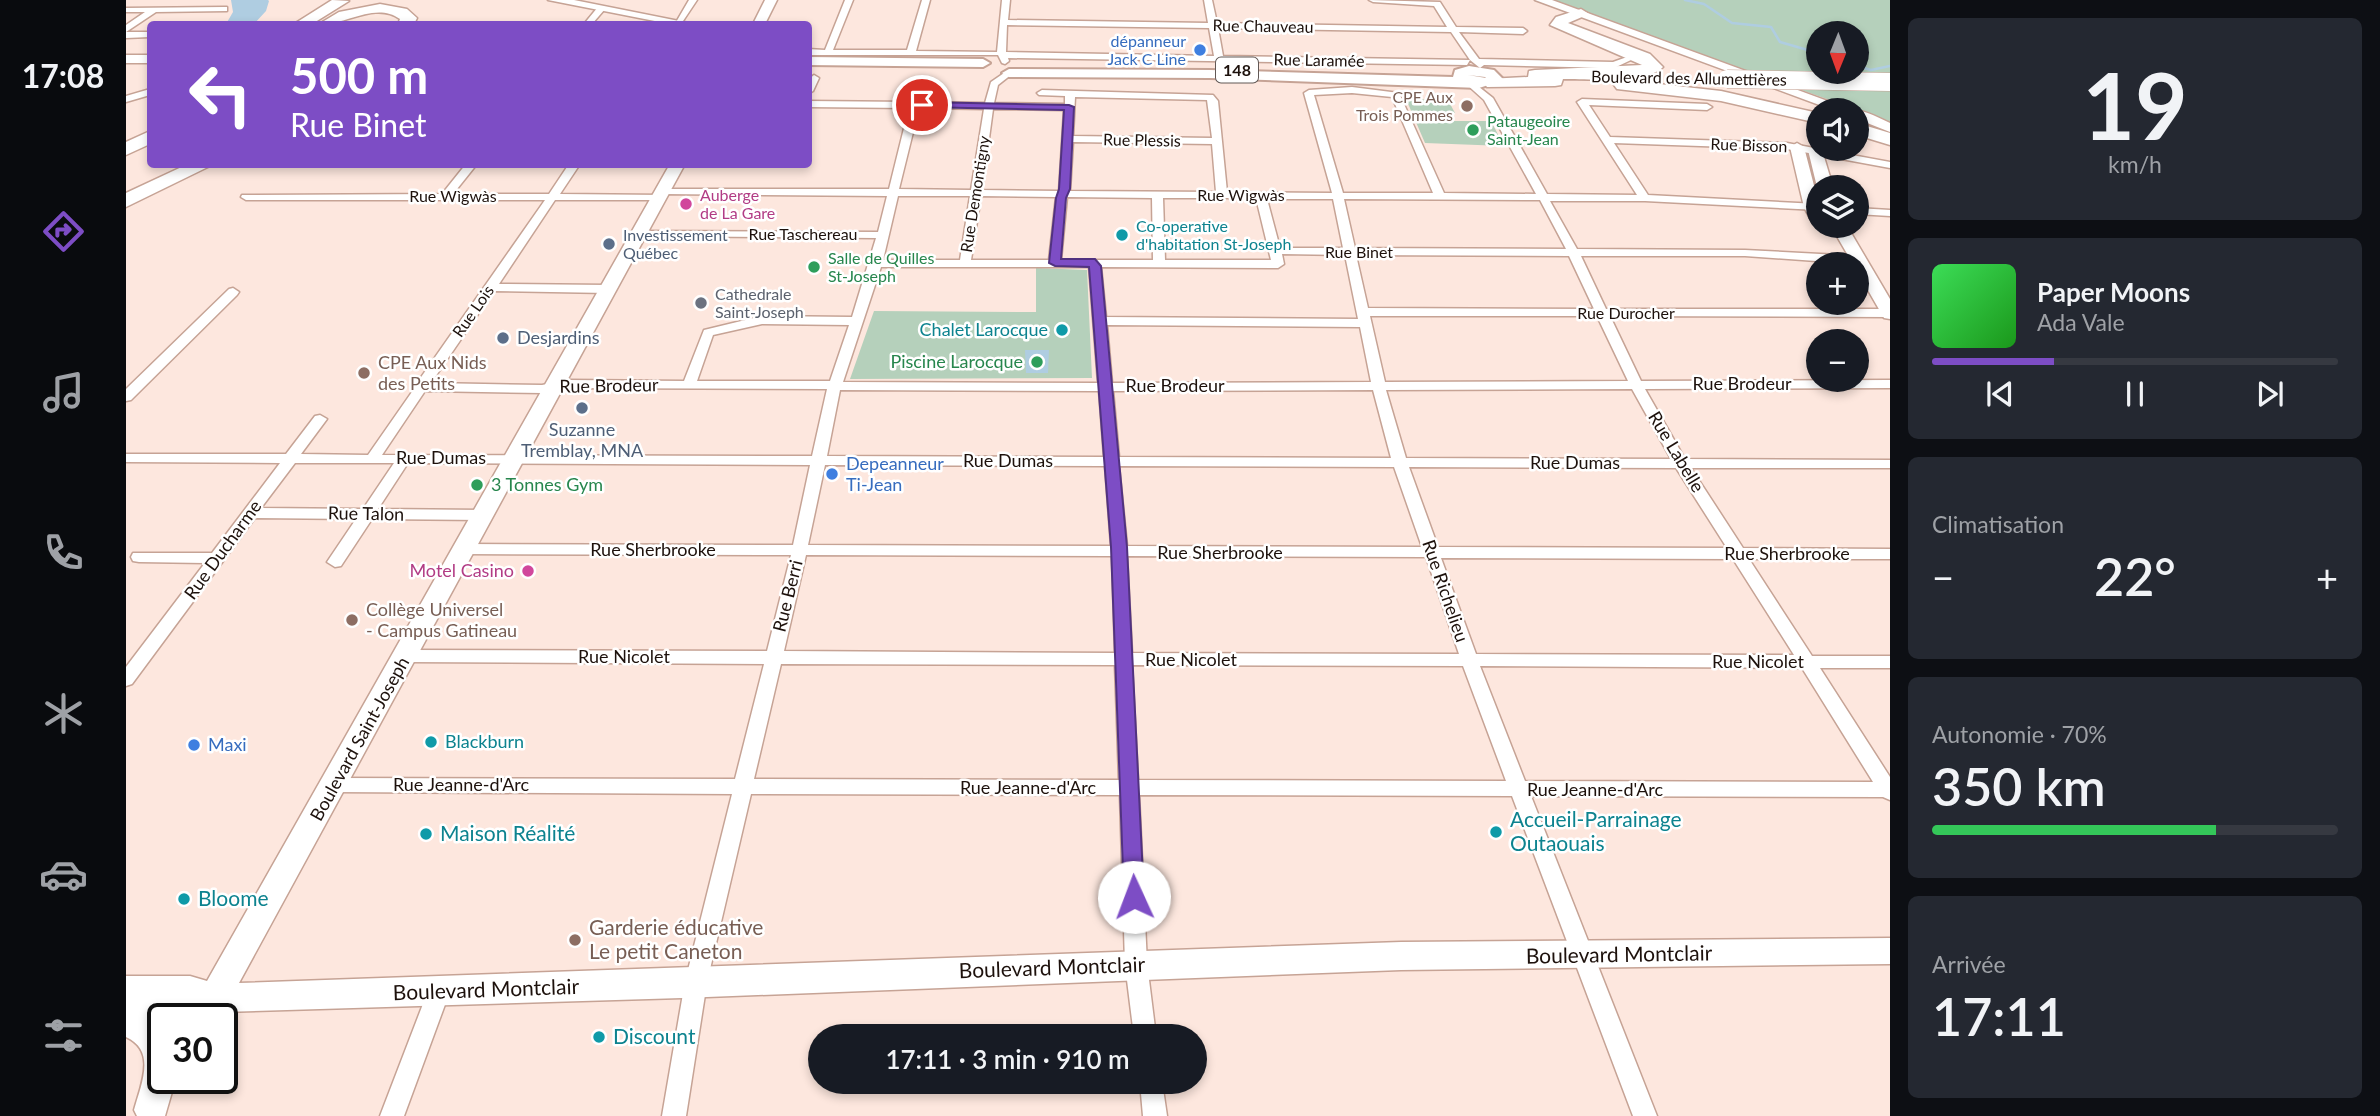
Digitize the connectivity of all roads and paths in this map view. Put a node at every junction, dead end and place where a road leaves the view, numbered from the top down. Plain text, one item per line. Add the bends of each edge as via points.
1 (167, 0) edge
2 (345, 0) edge
3 (359, 0) edge
4 (554, 0) edge
5 (693, 0) edge
6 (771, 0) edge
7 (849, 0) edge
8 (926, 0) edge
9 (1006, 0) edge
10 (1208, 0) edge
11 (1373, 0) edge
12 (1541, 0) edge
13 (224, 9) dead end
14 (601, 9) junction
15 (126, 10) edge
16 (153, 10) junction
17 (1581, 14) junction
18 (307, 21) edge
19 (322, 21) edge
20 (334, 21) edge
21 (408, 21) edge
22 (591, 21) edge
23 (666, 21) edge
24 (678, 21) edge
25 (758, 21) edge
26 (1003, 22) junction
27 (1213, 24) junction
28 (126, 29) edge
29 (1455, 30) junction
30 (1523, 31) dead end
31 (126, 35) edge
32 (147, 35) edge
33 (812, 52) edge
34 (828, 52) junction
35 (911, 53) junction
36 (958, 54) joint
37 (1219, 58) junction
38 (126, 59) edge
39 (147, 59) edge
40 (1627, 60) dead end
41 (812, 61) edge
42 (996, 63) junction
43 (126, 66) edge
44 (147, 66) edge
45 (812, 73) edge
46 (1477, 74) junction
47 (1535, 75) junction
48 (921, 80) dead end
49 (1574, 81) junction
50 (1730, 82) junction
51 (1890, 82) edge
52 (994, 84) junction
53 (1890, 88) edge
54 (147, 93) edge
55 (1042, 93) dead end
56 (1070, 94) junction
57 (1812, 98) edge
58 (126, 99) edge
59 (812, 104) edge
60 (915, 105) junction
61 (989, 106) junction
62 (1069, 107) junction
63 (1707, 107) dead end
64 (1806, 115) edge
65 (1869, 119) edge
66 (1890, 128) edge
67 (1869, 133) edge
68 (147, 138) edge
69 (1068, 139) junction
70 (1890, 139) edge
71 (1607, 140) junction
72 (1217, 142) junction
73 (147, 146) edge
74 (1797, 147) junction
75 (1806, 148) edge
76 (126, 149) edge
77 (126, 155) edge
78 (1869, 160) edge
79 (1890, 164) edge
80 (168, 168) edge
81 (196, 168) edge
82 (469, 168) edge
83 (572, 168) edge
84 (676, 168) edge
85 (1806, 177) edge
86 (126, 191) edge
87 (893, 193) junction
88 (661, 194) junction
89 (977, 194) junction
90 (1157, 194) junction
91 (1062, 195) junction
92 (1223, 195) junction
93 (1261, 195) junction
94 (1338, 195) junction
95 (446, 196) junction
96 (553, 196) junction
97 (247, 197) dead end
98 (1440, 197) junction
99 (1544, 198) junction
100 (1645, 198) junction
101 (126, 201) edge
102 (1806, 210) edge
103 (1869, 212) edge
104 (1890, 213) edge
105 (639, 233) junction
106 (883, 235) junction
107 (1275, 251) junction
108 (1350, 251) junction
109 (1573, 253) junction
110 (1806, 257) edge
111 (876, 262) junction
112 (965, 263) junction
113 (1055, 263) junction
114 (1095, 263) junction
115 (1159, 263) junction
116 (491, 287) junction
117 (608, 289) junction
118 (1869, 291) edge
119 (233, 292) dead end
120 (1869, 297) edge
121 (1602, 313) junction
122 (1886, 313) edge
123 (1363, 317) junction
124 (855, 321) junction
125 (1099, 321) junction
126 (1890, 333) edge
127 (1636, 384) junction
128 (1890, 384) edge
129 (689, 385) junction
130 (835, 385) junction
131 (1379, 385) junction
132 (1106, 386) junction
133 (419, 387) junction
134 (554, 387) junction
135 (126, 397) edge
136 (320, 419) dead end
137 (126, 458) edge
138 (290, 458) junction
139 (404, 458) junction
140 (515, 458) junction
141 (372, 459) junction
142 (818, 459) junction
143 (1113, 461) junction
144 (1400, 462) junction
145 (1681, 463) junction
146 (1890, 464) edge
147 (249, 513) junction
148 (367, 514) junction
149 (484, 515) junction
150 (465, 549) junction
151 (799, 551) junction
152 (1118, 552) junction
153 (1432, 553) junction
154 (1740, 554) junction
155 (1890, 554) edge
156 (139, 557) dead end
157 (218, 558) junction
158 (335, 562) dead end
159 (407, 656) junction
160 (772, 658) junction
161 (1123, 659) junction
162 (1470, 661) junction
163 (1808, 662) junction
164 (1890, 662) edge
165 (126, 680) edge
166 (334, 785) junction
167 (743, 786) junction
168 (1129, 789) junction
169 (1520, 790) junction
170 (1889, 791) edge
171 (1890, 951) edge
172 (1582, 955) junction
173 (1136, 964) junction
174 (696, 982) junction
175 (126, 990) edge
176 (439, 991) junction
177 (204, 1003) edge
178 (212, 1003) edge
179 (238, 1006) edge
180 (147, 1013) edge
181 (126, 1015) edge
182 (126, 1022) edge
183 (1144, 1024) edge
184 (160, 1094) edge
185 (1152, 1094) edge
186 (149, 1113) edge
187 (392, 1116) edge
188 (674, 1116) edge
189 (1155, 1116) edge
190 (1644, 1116) edge

1 - 16 street
2 - 18 highway
3 - 19 highway
4 - 14 street
5 - 24 street
6 - 25 street
7 - 34 street
8 - 35 street
9 - 26 street
10 - 27 street
11 - 29 street, Rue Labelle via 1433,3
12 - 17 street
13 - 16 street
14 - 22 street
14 - 23 street
15 - 16 street
16 - 28 street
17 - 47 highway via 1558,25 1644,58 1654,67 1639,72
17 - 57 street
20 - 21 highway via 378,10 403,13
26 - 27 street, Rue Chauveau
26 - 42 street
27 - 29 street, Rue Chauveau
27 - 37 street
29 - 30 street, Rue Chauveau
29 - 46 street, Rue Labelle
31 - 32 street
33 - 34 street
34 - 35 street
35 - 36 street
36 - 42 main road
37 - 42 street, Rue Laramée
37 - 46 street, Rue Laramée
38 - 39 street
40 - 46 street, Rue Laramée via 1622,64
41 - 42 main road, Boulevard des Allumettières / 148
42 - 45 main road, Boulevard des Allumettières / 148
42 - 46 main road, Boulevard des Allumettières / 148 via 1210,74
42 - 52 street
42 - 52 street
43 - 44 street
46 - 47 highway, Boulevard des Allumettières / 148
46 - 49 highway, Boulevard des Allumettières / 148
46 - 99 street, Rue Labelle
47 - 50 highway, Boulevard des Allumettières / 148
48 - 60 street, Rue Berri
49 - 50 highway, Boulevard des Allumettières / 148
49 - 64 highway via 1705,93
50 - 51 highway, Boulevard des Allumettières / 148, bridge
50 - 53 highway, Boulevard des Allumettières / 148
52 - 61 street, Rue Demontigny
54 - 58 street
55 - 56 street
56 - 62 street
56 - 72 street via 1210,97
59 - 60 street
60 - 61 street
60 - 87 street, Rue Berri
61 - 62 street
61 - 89 street, Rue Demontigny
62 - 69 street
63 - 71 street via 1582,102
65 - 66 street
67 - 70 highway
68 - 76 highway
69 - 72 street, Rue Plessis
69 - 91 street
71 - 74 street, Rue Bisson
71 - 100 street
72 - 92 street
73 - 77 highway
74 - 75 street, Rue Bisson
74 - 85 street
78 - 79 street, Rue Bisson
80 - 86 highway
81 - 101 highway
82 - 95 street
83 - 96 street, Rue Lois
84 - 88 street, Boulevard Saint-Joseph
87 - 88 street, Rue Wìgwàs
87 - 89 street, Rue Wìgwàs
87 - 106 street, Rue Berri
88 - 96 street, Rue Wìgwàs
88 - 105 street, Boulevard Saint-Joseph
89 - 91 street, Rue Wìgwàs
89 - 112 street, Rue Demontigny
90 - 91 street, Rue Wìgwàs
90 - 92 street, Rue Wìgwàs
90 - 115 street
91 - 113 street
92 - 93 street, Rue Wìgwàs
93 - 94 street, Rue Wìgwàs
93 - 107 street
94 - 98 street, Rue Wìgwàs
94 - 98 street, Rue Richelieu via 1309,94 1314,90 1396,95
94 - 108 street, Rue Richelieu
95 - 96 street, Rue Wìgwàs
95 - 97 street, Rue Wìgwàs
96 - 116 street, Rue Lois
98 - 99 street, Rue Wìgwàs
99 - 100 street, Rue Wìgwàs
99 - 109 street, Rue Labelle
100 - 102 street, Rue Wìgwàs
103 - 104 street
105 - 106 street, Rue Taschereau
105 - 117 street, Boulevard Saint-Joseph
106 - 111 street, Rue Berri
107 - 108 street, Rue Binet
107 - 115 street via 1278,264
108 - 109 street, Rue Binet
108 - 123 street, Rue Richelieu
109 - 110 street, Rue Binet
109 - 121 street, Rue Labelle
111 - 112 street
111 - 124 street, Rue Berri
112 - 113 street
113 - 114 street
114 - 115 street
114 - 125 street
116 - 117 street
116 - 133 street, Rue Lois
117 - 134 street, Boulevard Saint-Joseph
118 - 122 street
119 - 135 street
120 - 122 street
121 - 122 street, Rue Durocher
121 - 123 street, Rue Durocher
121 - 127 street, Rue Labelle
122 - 126 street
123 - 125 street, Rue Durocher
123 - 131 street, Rue Richelieu
124 - 129 street via 762,320 708,333
124 - 130 street, Rue Berri
125 - 132 street
127 - 128 street, Rue Brodeur
127 - 131 street, Rue Brodeur
127 - 145 street, Rue Labelle
129 - 130 street, Rue Brodeur
129 - 134 street, Rue Brodeur
130 - 132 street, Rue Brodeur
130 - 142 street, Rue Berri
131 - 132 street, Rue Brodeur
131 - 144 street, Rue Richelieu
132 - 143 street
133 - 134 street, Rue Brodeur
133 - 141 street, Rue Lois
134 - 140 street, Boulevard Saint-Joseph
136 - 138 street, Rue Ducharme
137 - 138 street, Rue Dumas
138 - 141 street, Rue Dumas
138 - 147 street, Rue Ducharme
139 - 140 street, Rue Dumas
139 - 141 street, Rue Dumas
139 - 148 street
140 - 142 street, Rue Dumas
140 - 149 street, Boulevard Saint-Joseph
142 - 143 street, Rue Dumas
142 - 151 street, Rue Berri
143 - 144 street, Rue Dumas
143 - 152 street
144 - 145 street, Rue Dumas
144 - 153 street, Rue Richelieu
145 - 146 street, Rue Dumas
145 - 154 street, Rue Labelle
147 - 148 street, Rue Talon
147 - 157 street, Rue Ducharme
148 - 149 street, Rue Talon
148 - 158 street
149 - 150 street, Boulevard Saint-Joseph
150 - 151 street, Rue Sherbrooke
150 - 159 street, Boulevard Saint-Joseph
151 - 152 street, Rue Sherbrooke
151 - 160 street, Rue Berri
152 - 153 street, Rue Sherbrooke
152 - 161 street
153 - 154 street, Rue Sherbrooke
153 - 162 street, Rue Richelieu
154 - 155 street, Rue Sherbrooke
154 - 163 street, Rue Labelle
156 - 157 street
157 - 165 street, Rue Ducharme
159 - 160 street, Rue Nicolet
159 - 166 street, Boulevard Saint-Joseph
160 - 161 street, Rue Nicolet
160 - 167 street, Rue Berri
161 - 162 street, Rue Nicolet
161 - 168 street
162 - 163 street, Rue Nicolet
162 - 169 street, Rue Richelieu
163 - 164 street, Rue Nicolet
163 - 170 street, Rue Labelle
166 - 167 street, Rue Jeanne-d'Arc
166 - 178 street, Boulevard Saint-Joseph
167 - 168 street, Rue Jeanne-d'Arc
167 - 174 street, Rue Berri
168 - 169 street, Rue Jeanne-d'Arc
168 - 173 street
169 - 170 street, Rue Jeanne-d'Arc
169 - 172 street, Rue Richelieu
171 - 172 street, Boulevard Montclair
172 - 173 street, Boulevard Montclair
172 - 190 street, Rue Richelieu
173 - 174 street, Boulevard Montclair
173 - 183 street
174 - 176 street, Boulevard Montclair
174 - 188 street, Rue Berri
175 - 177 street, Boulevard Montclair via 190,990
176 - 179 street, Boulevard Montclair
176 - 187 street
180 - 181 street, Boulevard Montclair
182 - 186 street via 145,1030 161,1051 162,1065
184 - 186 street
185 - 189 street

